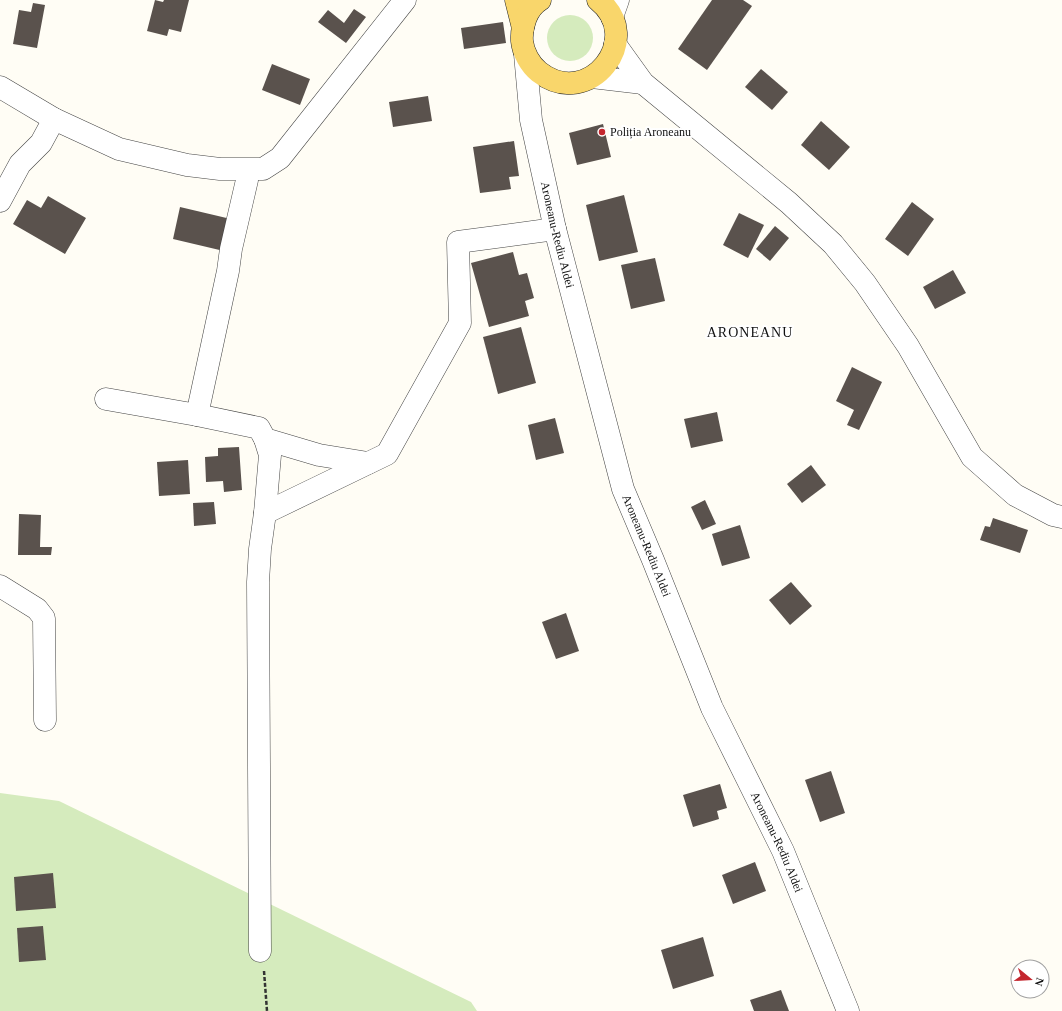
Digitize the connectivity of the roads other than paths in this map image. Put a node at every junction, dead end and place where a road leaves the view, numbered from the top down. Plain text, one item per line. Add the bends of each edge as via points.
1 (405, 0) edge
2 (516, 0) edge
3 (540, 0) edge
4 (598, 0) edge
5 (615, 8) edge
6 (523, 28) junction
7 (615, 44) junction
8 (526, 54) junction
9 (592, 77) junction
10 (554, 81) junction
11 (644, 83) junction
12 (0, 87) edge
13 (54, 119) junction
14 (531, 120) junction
15 (247, 170) junction
16 (0, 202) edge
17 (555, 229) junction
18 (106, 399) dead end
19 (197, 415) junction
20 (265, 439) junction
21 (368, 463) junction
22 (265, 513) junction
23 (1062, 517) edge
24 (0, 586) edge
25 (45, 720) dead end
26 (260, 951) road end
27 (848, 1011) edge

1 - 15 street via 280,158 263,169
2 - 6 main road
3 - 6 main road via 528,13
4 - 5 main road
5 - 7 main road
6 - 8 main road via 522,41
7 - 9 main road via 611,57
7 - 11 street
8 - 10 main road via 537,70
8 - 14 street, Aroneanu-Rediu Aldei
9 - 10 main road via 573,83
9 - 11 street
10 - 14 street via 538,95
11 - 23 street via 790,203 832,244 865,283 908,346 972,457 1015,495 1053,515
12 - 13 street
13 - 15 street via 119,150 186,164
13 - 16 street via 42,143 20,164
14 - 17 street, Aroneanu-Rediu Aldei
15 - 19 street
17 - 21 street via 458,242 460,323 387,454
17 - 27 street, Aroneanu-Rediu Aldei via 622,489 712,708 783,851
18 - 19 street
19 - 20 street via 259,428
20 - 21 street via 319,455
20 - 22 street via 270,455
21 - 22 street
22 - 26 street via 258,582
24 - 25 street via 37,609 44,618

